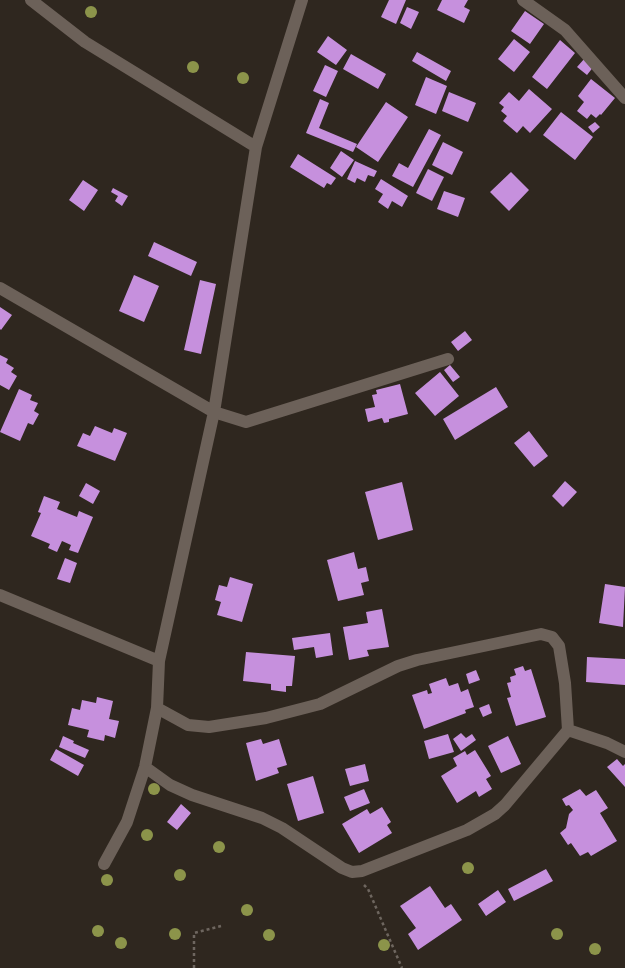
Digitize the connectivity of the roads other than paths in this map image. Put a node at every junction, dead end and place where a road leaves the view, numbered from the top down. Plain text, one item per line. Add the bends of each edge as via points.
1 (31, 0) edge
2 (302, 0) edge
3 (523, 0) edge
4 (625, 98) edge
5 (256, 147) junction
6 (0, 288) edge
7 (448, 359) dead end
8 (214, 412) junction
9 (0, 594) edge
10 (159, 661) junction
11 (157, 708) junction
12 (568, 730) junction
13 (625, 752) edge
14 (146, 767) junction
15 (104, 864) dead end

1 - 5 street via 85,42
2 - 5 street
3 - 4 street via 565,30
5 - 8 street
6 - 8 street
7 - 8 street via 246,422
8 - 10 street
9 - 10 street
10 - 11 street
11 - 12 street via 188,725 209,727 266,718 320,704 398,666 417,660 541,634 552,637 559,646 565,683
11 - 14 street
12 - 13 street
12 - 14 street via 495,814 467,830 362,871 352,872 282,828 262,818 192,795 170,784
14 - 15 street via 126,822

